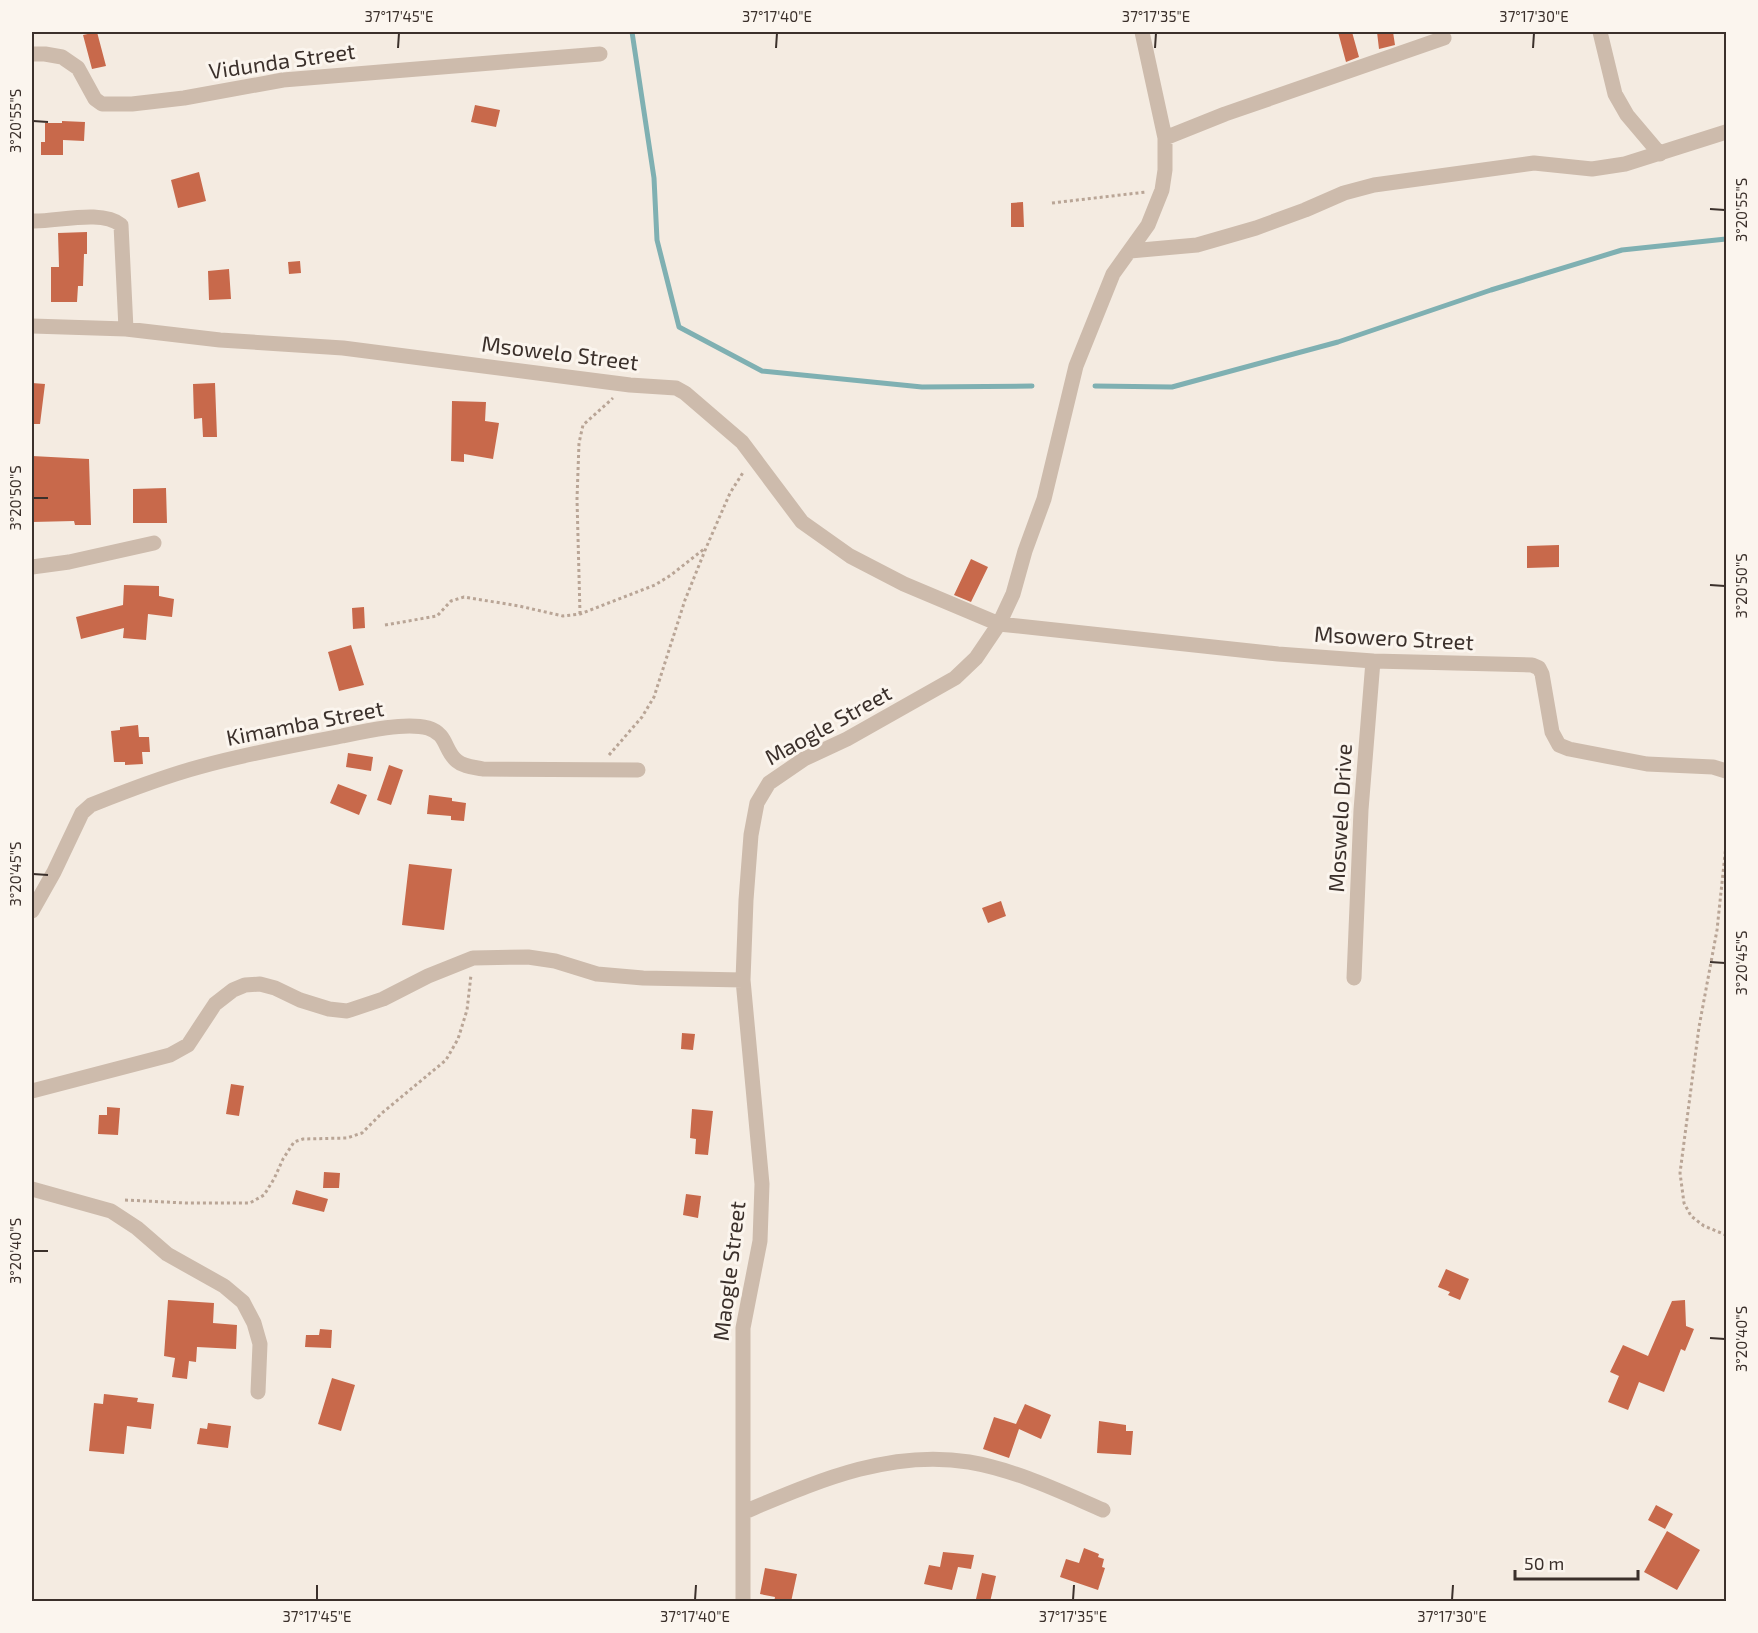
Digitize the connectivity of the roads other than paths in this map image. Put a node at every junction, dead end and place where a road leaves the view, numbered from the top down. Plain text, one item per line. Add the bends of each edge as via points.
1 (1142, 32) edge
2 (1600, 32) edge
3 (1444, 38) dead end
4 (32, 54) edge
5 (600, 54) dead end
6 (1726, 132) edge
7 (1165, 138) junction
8 (1660, 154) junction
9 (32, 221) edge
10 (1130, 251) junction
11 (32, 326) edge
12 (126, 329) junction
13 (154, 543) dead end
14 (32, 567) edge
15 (999, 624) junction
16 (1373, 661) junction
17 (638, 770) dead end
18 (1726, 771) edge
19 (32, 911) edge
20 (1354, 978) dead end
21 (743, 980) junction
22 (32, 1090) edge
23 (32, 1189) edge
24 (258, 1392) dead end
25 (1103, 1510) dead end
26 (744, 1512) junction
27 (743, 1602) edge

1 - 7 street, Maogle Street
2 - 8 street via 1615,94
3 - 7 street
4 - 5 street, Vidunda Street via 62,57 78,68 95,99 102,104 184,98 283,80
6 - 8 street
7 - 10 street, Maogle Street via 1162,190 1148,225
8 - 10 street via 1592,169 1534,163 1374,184 1256,228 1197,245
9 - 12 street via 101,217 121,225
10 - 15 street, Maogle Street via 1113,274 1076,366 1044,499 1013,594
11 - 12 street, Msowelo Street
12 - 15 street, Msowelo Street via 343,348 676,388 742,442 802,522 850,556 904,584
13 - 14 street
15 - 16 street, Msowero Street
15 - 21 street, Maogle Street via 976,658 955,678 804,759 769,783 757,803 751,835
16 - 18 street, Msowero Street via 1532,665 1542,675 1552,732 1559,745 1647,764
16 - 20 street, Moswelo Drive via 1361,810
17 - 19 street, Kimamba Street via 483,769 455,760 438,732 408,727 370,730 199,767 91,805 82,813
21 - 22 street via 643,978 597,974 528,957 473,958 347,1011 329,1010 260,984 245,985 215,1004 188,1045 170,1054
21 - 26 street, Maogle Street via 762,1184 760,1241 743,1328
23 - 24 street via 111,1211 167,1254 224,1286 243,1302 260,1344
25 - 26 street via 1027,1478 969,1462 922,1459 884,1462 846,1472
26 - 27 street, Maogle Street

